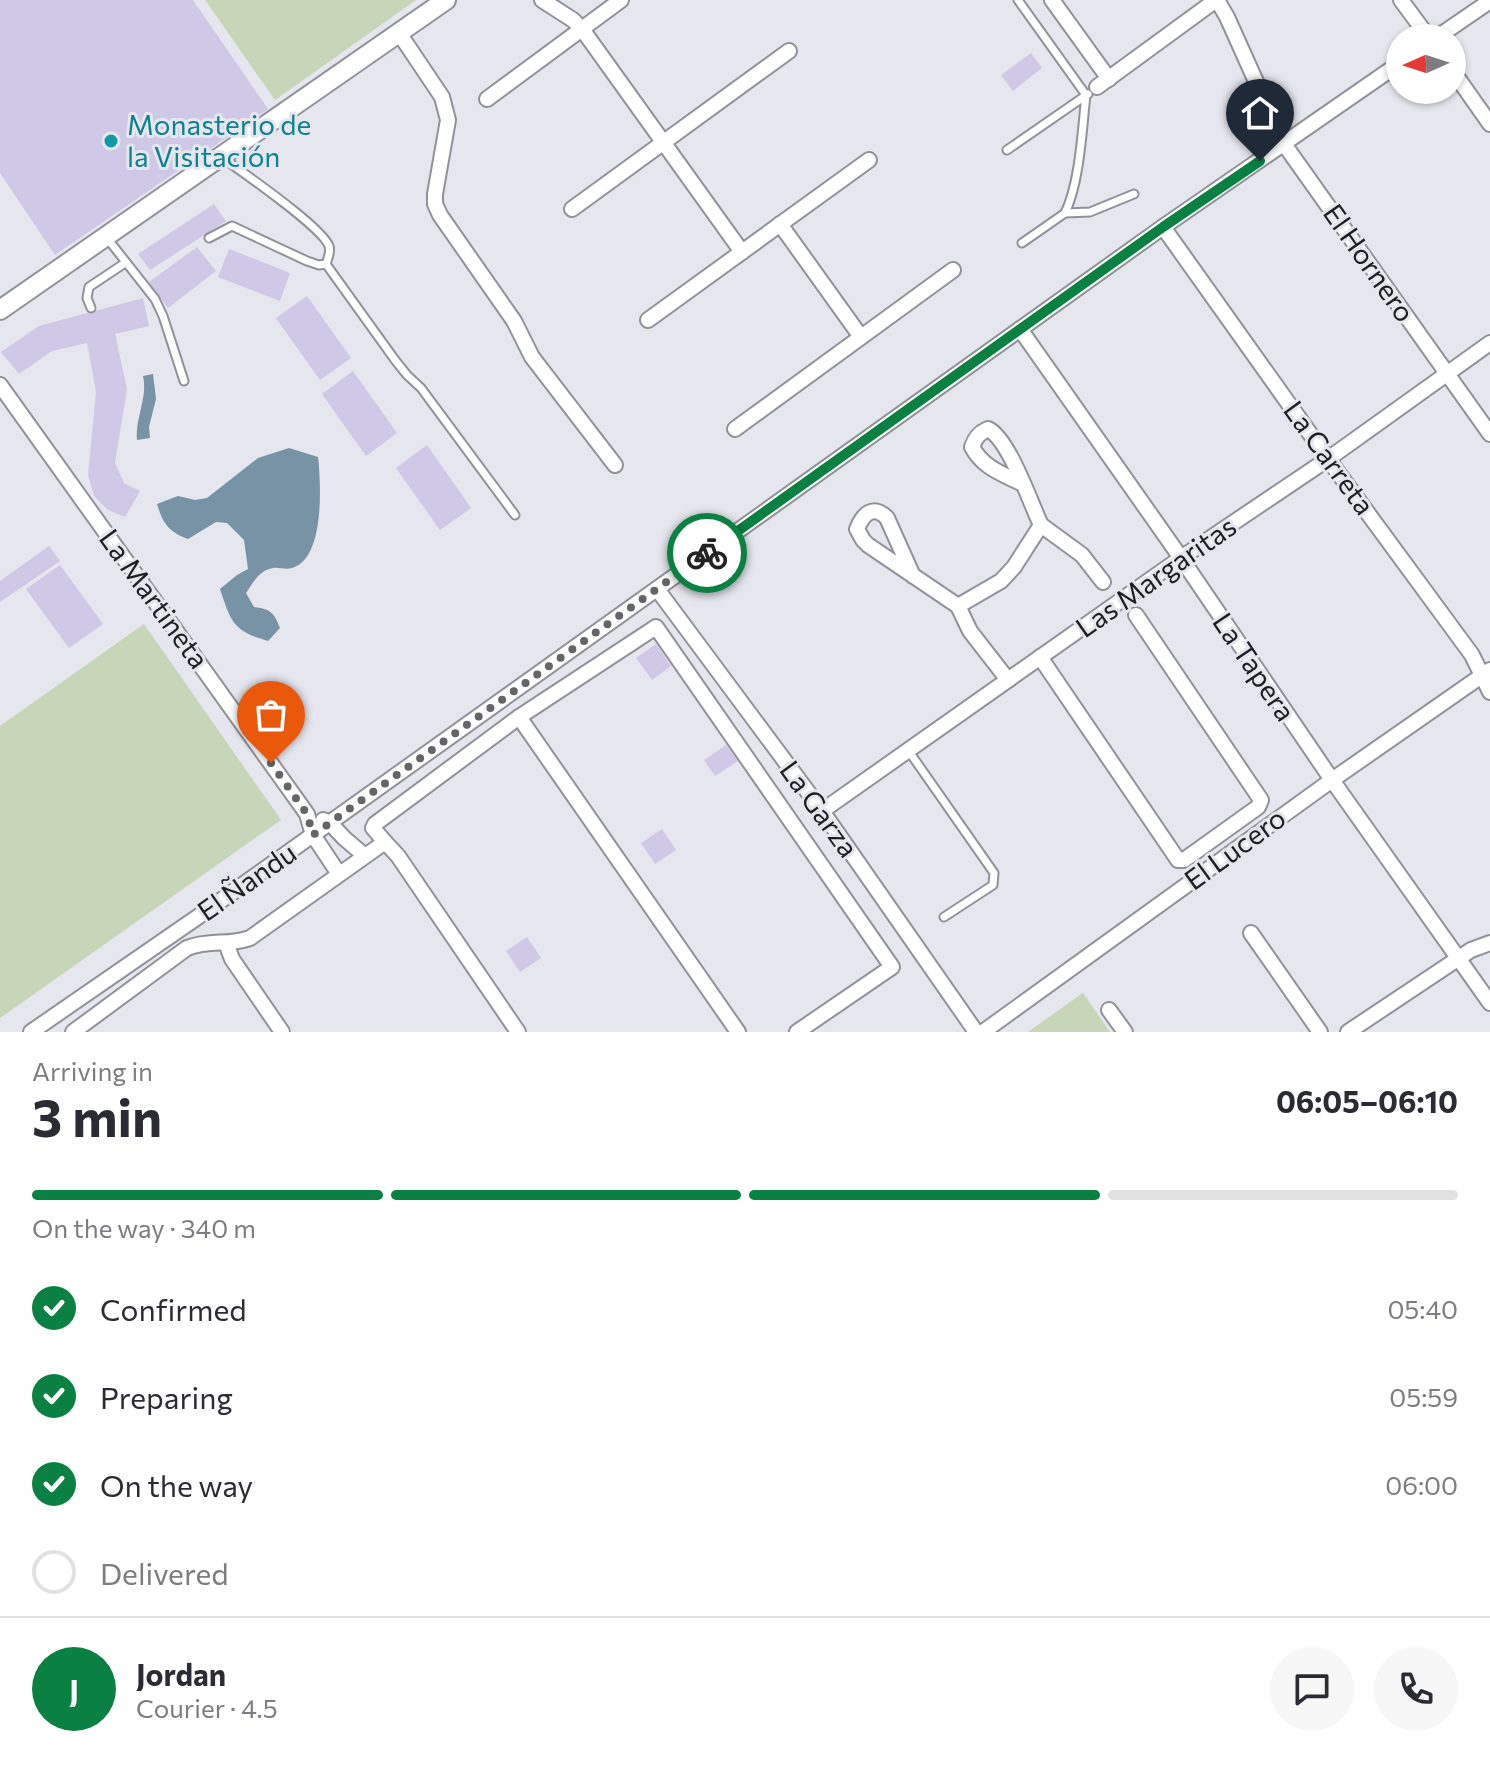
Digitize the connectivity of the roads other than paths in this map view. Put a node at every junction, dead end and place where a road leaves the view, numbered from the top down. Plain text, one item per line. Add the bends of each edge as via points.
1 (446, 0) edge
2 (542, 0) edge
3 (621, 0) edge
4 (1018, 0) edge
5 (1052, 0) edge
6 (1217, 0) edge
7 (1401, 0) edge
8 (1490, 1) edge
9 (1419, 24) edge
10 (1456, 24) edge
11 (582, 29) junction
12 (399, 33) junction
13 (789, 51) dead end
14 (1386, 73) edge
15 (1097, 87) junction
16 (1466, 90) edge
17 (487, 99) dead end
18 (1490, 124) edge
19 (665, 143) junction
20 (1284, 144) junction
21 (1007, 150) dead end
22 (221, 156) junction
23 (869, 160) dead end
24 (1134, 194) dead end
25 (572, 209) dead end
26 (1065, 213) junction
27 (780, 224) junction
28 (1163, 227) junction
29 (106, 236) junction
30 (209, 238) dead end
31 (1022, 243) dead end
32 (742, 252) junction
33 (125, 263) junction
34 (326, 264) junction
35 (953, 270) dead end
36 (91, 308) dead end
37 (0, 310) edge
38 (648, 320) dead end
39 (1020, 329) junction
40 (861, 337) junction
41 (1490, 343) edge
42 (1447, 373) junction
43 (184, 381) dead end
44 (0, 385) edge
45 (735, 429) dead end
46 (1490, 434) edge
47 (1328, 459) junction
48 (615, 465) dead end
49 (1023, 484) dead end
50 (515, 515) dead end
51 (1041, 525) junction
52 (1181, 558) junction
53 (913, 576) junction
54 (1103, 582) dead end
55 (657, 589) junction
56 (958, 606) junction
57 (1136, 615) dead end
58 (1040, 657) junction
59 (1486, 672) edge
60 (1008, 680) junction
61 (1490, 692) edge
62 (519, 717) junction
63 (908, 750) junction
64 (1332, 780) junction
65 (822, 811) junction
66 (307, 814) junction
67 (330, 823) junction
68 (313, 835) junction
69 (385, 842) junction
70 (365, 856) junction
71 (339, 874) junction
72 (944, 917) dead end
73 (1251, 933) dead end
74 (226, 943) junction
75 (1490, 943) edge
76 (1459, 958) junction
77 (1490, 1003) edge
78 (1109, 1010) dead end
79 (31, 1032) edge
80 (73, 1032) edge
81 (282, 1032) edge
82 (518, 1032) edge
83 (738, 1032) edge
84 (797, 1032) edge
85 (976, 1032) edge
86 (983, 1032) edge
87 (1125, 1032) edge
88 (1320, 1032) edge
89 (1348, 1032) edge

1 - 12 street
2 - 11 street
3 - 11 street
4 - 15 lane
5 - 15 street
6 - 15 street
6 - 20 street, El Hornero
7 - 9 street
8 - 10 street
11 - 17 street
11 - 19 street
12 - 22 street
12 - 48 street via 446,109 435,194 440,215 514,321 532,357
13 - 19 street
14 - 20 street, El Ñandu
15 - 21 lane
15 - 26 lane
16 - 18 street
19 - 25 street
19 - 32 street
20 - 28 street, El Ñandu
20 - 42 street, El Hornero
22 - 29 street
22 - 34 lane via 315,228 328,245
23 - 27 street
24 - 26 lane via 1090,212
26 - 31 lane
27 - 32 street
27 - 40 street
28 - 39 street, El Ñandu
28 - 47 street, La Carreta
29 - 33 lane
29 - 37 street
30 - 34 lane via 232,226 307,261
32 - 38 street
33 - 36 lane via 89,287
33 - 43 lane via 155,299
34 - 50 lane
35 - 40 street
39 - 52 street, La Tapera
39 - 55 street, El Ñandu
40 - 45 street
41 - 42 street, Las Margaritas
42 - 46 street, El Hornero
42 - 47 street, Las Margaritas
44 - 66 street, La Martineta
47 - 52 street, Las Margaritas
47 - 59 street, La Carreta
49 - 51 street
51 - 54 street via 1082,555
51 - 56 street via 1001,581
52 - 58 street, Las Margaritas
52 - 64 street, La Tapera
53 - 53 street via 863,540 857,529 868,513 881,512 887,518
53 - 56 street
55 - 65 street, La Garza
55 - 67 street, El Ñandu
56 - 60 street via 970,631
57 - 58 street via 1261,800 1184,860 1178,860
58 - 60 street, Las Margaritas
59 - 61 street, La Carreta
59 - 64 street, El Lucero
60 - 63 street, Las Margaritas
62 - 69 street via 375,824
62 - 83 street
62 - 84 street via 656,627 892,967
63 - 65 street, Las Margaritas
63 - 72 lane via 994,873 993,885
64 - 76 street, La Tapera
64 - 86 street, El Lucero
65 - 85 street, La Garza
66 - 67 street
66 - 68 street
67 - 68 street, El Ñandu
67 - 70 street
68 - 71 street
68 - 79 street, El Ñandu
69 - 70 street
69 - 82 street
70 - 71 street
71 - 74 street via 250,938
73 - 88 street
74 - 80 street via 187,948
74 - 81 street
75 - 76 street
76 - 77 street, La Tapera
76 - 89 street
78 - 87 street

